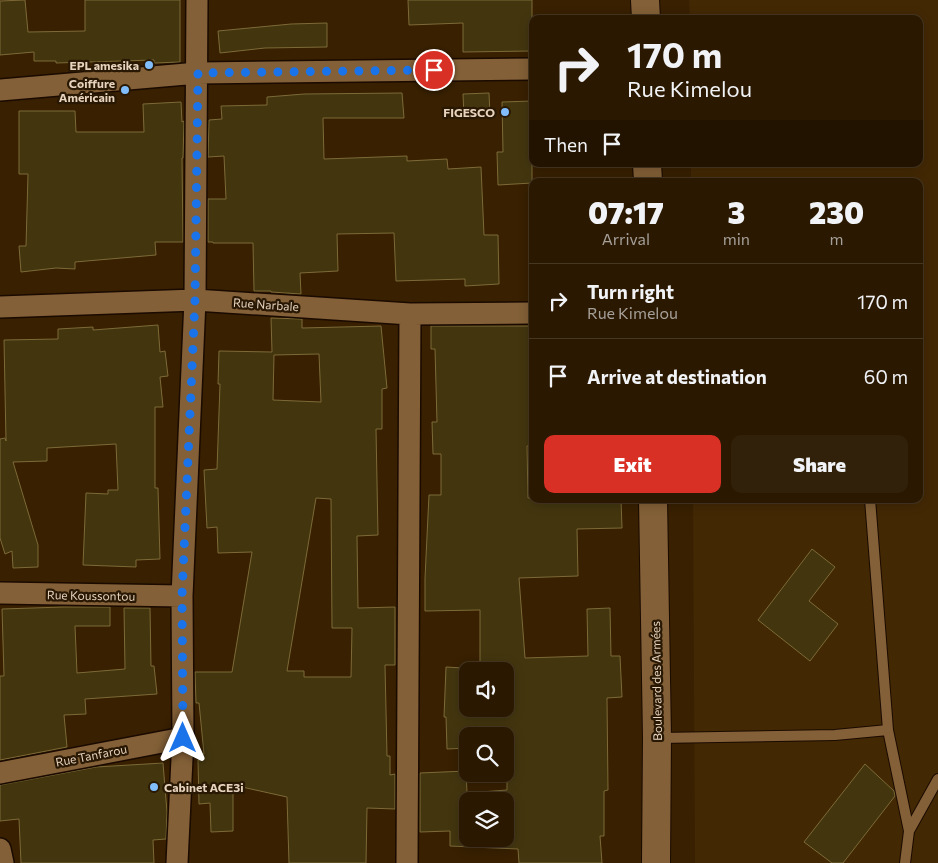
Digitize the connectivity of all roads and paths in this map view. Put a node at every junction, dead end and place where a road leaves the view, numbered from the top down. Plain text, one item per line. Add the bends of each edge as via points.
1 (197, 0) edge
2 (645, 0) edge
3 (646, 15) edge
4 (529, 69) edge
5 (198, 73) junction
6 (0, 90) edge
7 (195, 300) junction
8 (0, 307) edge
9 (529, 313) edge
10 (410, 314) junction
11 (653, 503) edge
12 (870, 503) edge
13 (0, 593) edge
14 (182, 596) junction
15 (888, 730) junction
16 (183, 738) junction
17 (657, 738) junction
18 (0, 773) edge
19 (938, 779) edge
20 (909, 831) junction
21 (0, 849) edge
22 (3, 863) edge
23 (177, 863) edge
24 (407, 863) edge
25 (656, 863) edge
26 (905, 863) edge

1 - 5 street
2 - 3 street
4 - 5 street
5 - 6 street
5 - 7 street
7 - 8 street, Rue Narbale
7 - 10 street, Rue Narbale
7 - 14 street
9 - 10 street, Rue Narbale
10 - 24 street
11 - 17 street, Boulevard des Armées
12 - 15 lane
13 - 14 street, Rue Koussontou
14 - 16 street
15 - 17 lane
15 - 20 lane
16 - 18 street, Rue Tanfarou
16 - 23 street
17 - 25 street, Boulevard des Armées
19 - 20 lane
20 - 26 lane
21 - 22 street

